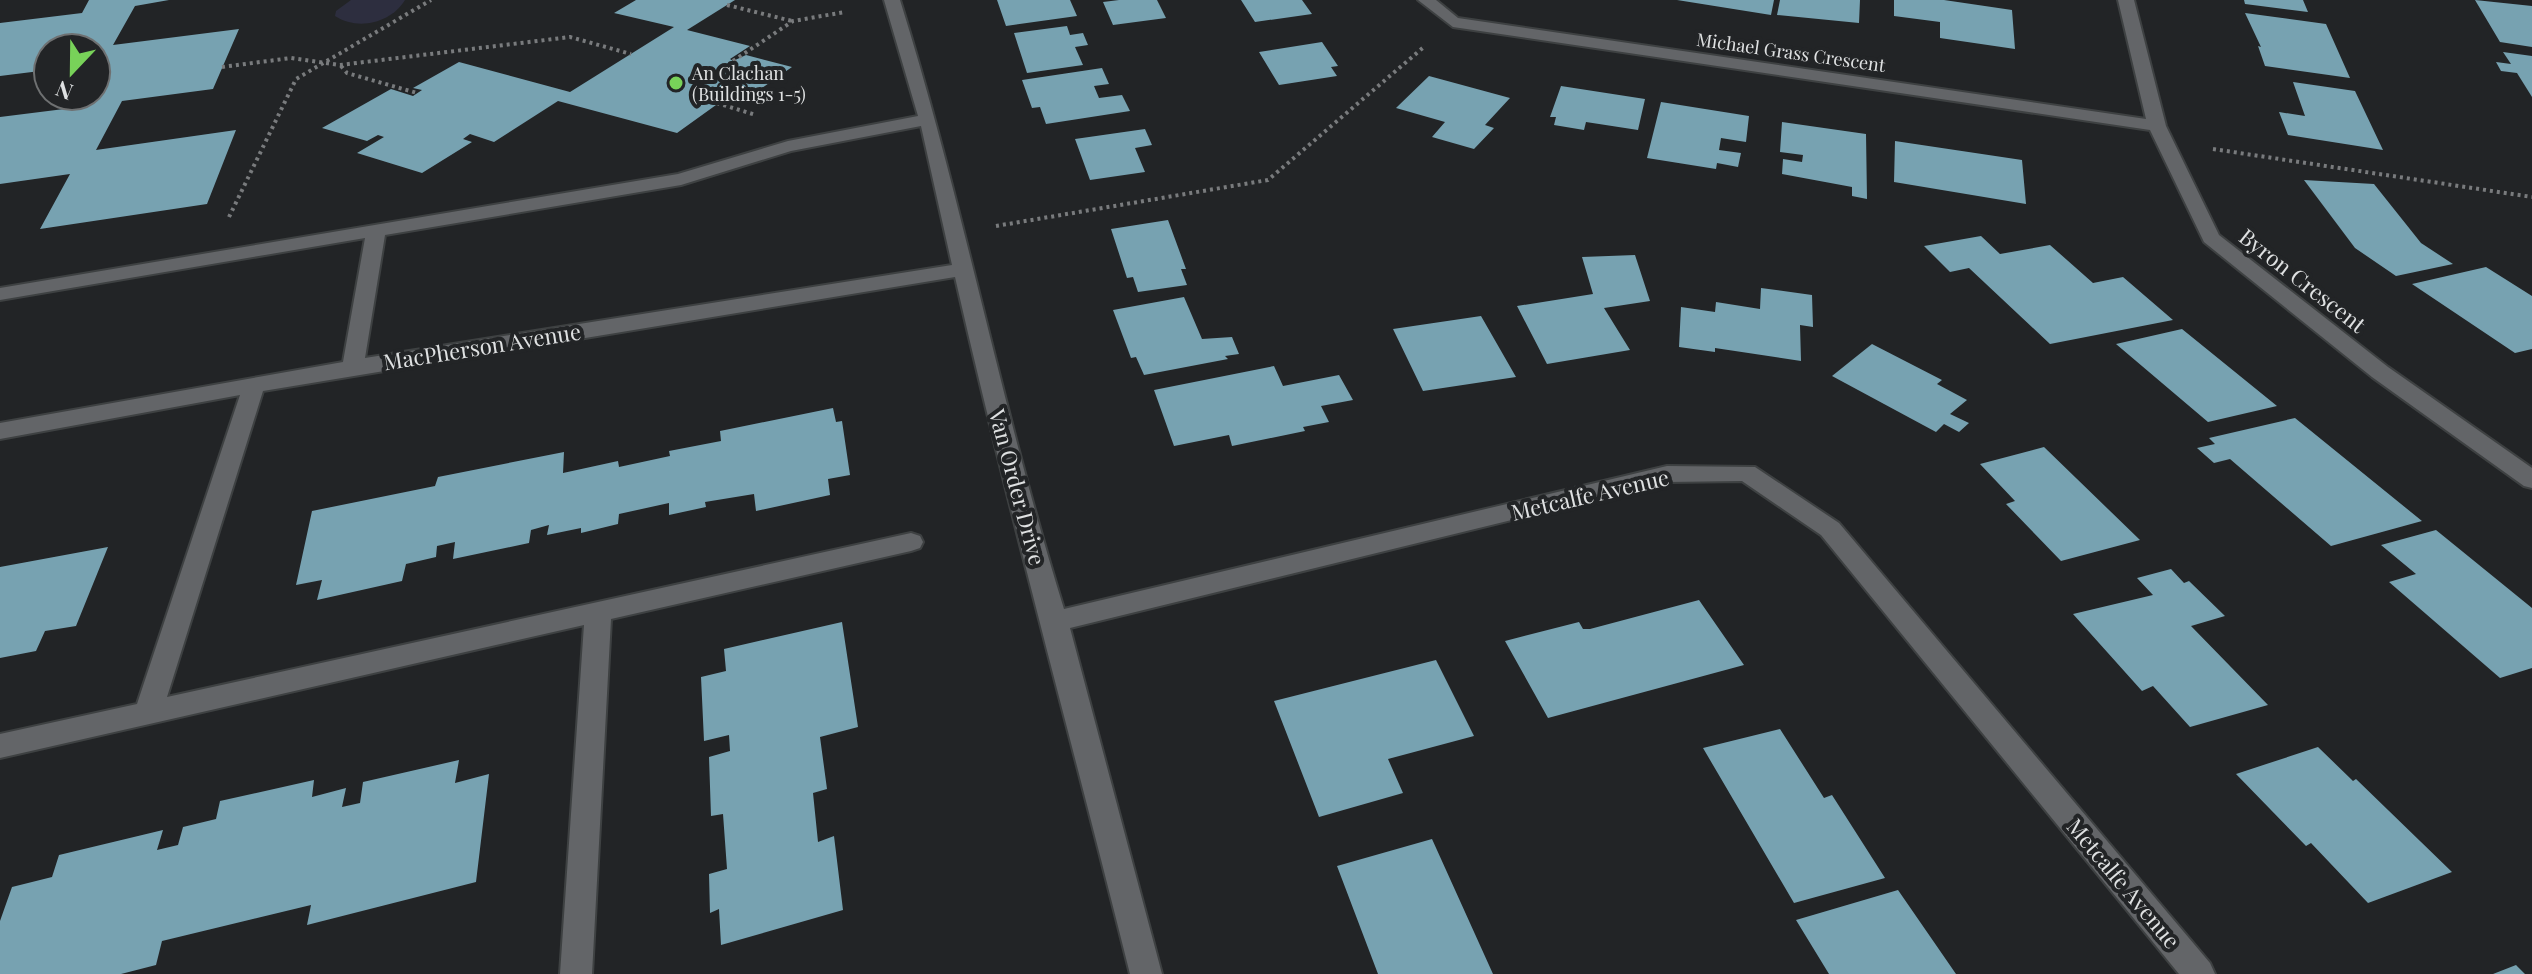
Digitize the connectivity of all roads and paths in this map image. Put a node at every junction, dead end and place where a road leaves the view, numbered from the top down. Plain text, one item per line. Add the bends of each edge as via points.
1 (431, 0) edge
2 (892, 0) edge
3 (1426, 0) edge
4 (2126, 0) edge
5 (727, 5) dead end
6 (845, 12) dead end
7 (793, 21) junction
8 (1453, 22) junction
9 (631, 54) dead end
10 (733, 61) dead end
11 (325, 62) junction
12 (340, 65) junction
13 (222, 67) dead end
14 (417, 93) dead end
15 (928, 119) junction
16 (2160, 134) junction
17 (2532, 197) edge
18 (376, 230) junction
19 (956, 233) junction
20 (210, 258) junction
21 (965, 269) junction
22 (0, 294) edge
23 (353, 367) junction
24 (254, 385) junction
25 (0, 431) edge
26 (2532, 480) edge
27 (911, 542) dead end
28 (598, 613) junction
29 (1055, 621) junction
30 (149, 711) junction
31 (0, 746) edge
32 (576, 974) edge
33 (1146, 974) edge
34 (2199, 974) edge

1 - 11 path
2 - 15 street, Van Order Drive
3 - 8 street
4 - 16 street, Byron Crescent
5 - 7 path
6 - 7 path
7 - 10 path
8 - 16 street, Michael Grass Crescent
8 - 19 path via 1268,180
9 - 12 path via 570,37
11 - 12 path
11 - 13 path via 291,58
11 - 20 path via 296,79
12 - 14 path via 347,73
15 - 18 street via 788,146 681,179
15 - 19 street, Van Order Drive
16 - 17 path
16 - 26 street, Byron Crescent via 2211,238 2380,372
18 - 20 street
18 - 23 street
19 - 21 street, Van Order Drive
20 - 22 street
21 - 23 street, MacPherson Avenue
21 - 29 street, Van Order Drive via 1015,489
23 - 24 street, MacPherson Avenue
24 - 25 street, MacPherson Avenue
24 - 30 street
27 - 28 street
28 - 30 street
28 - 32 street
29 - 33 street, Van Order Drive
29 - 34 street, Metcalfe Avenue via 1667,474 1747,473 1830,529
30 - 31 street

